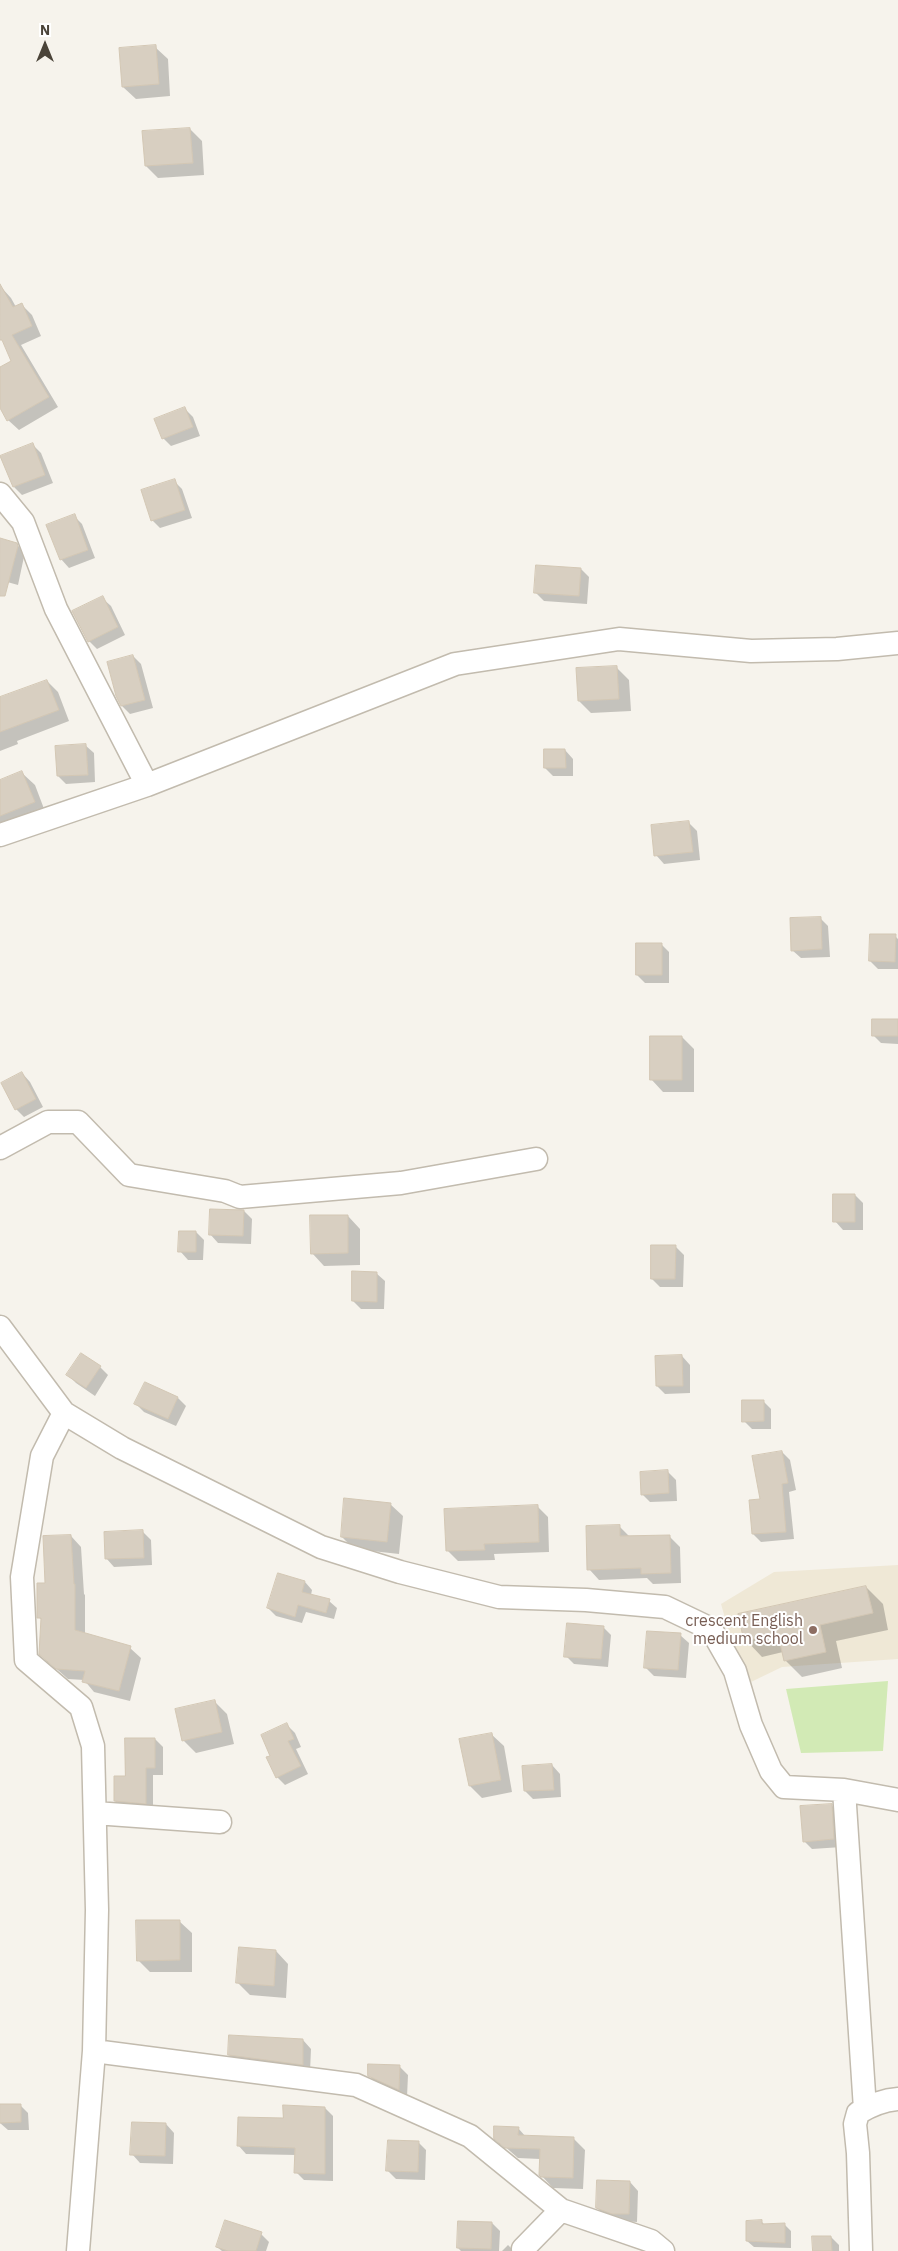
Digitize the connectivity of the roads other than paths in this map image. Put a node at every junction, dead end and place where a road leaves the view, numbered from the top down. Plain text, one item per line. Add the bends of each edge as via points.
1 (0, 494) edge
2 (898, 643) edge
3 (147, 785) junction
4 (0, 835) edge
5 (0, 1148) edge
6 (536, 1159) dead end
7 (0, 1327) edge
8 (64, 1413) junction
9 (844, 1790) junction
10 (898, 1800) edge
11 (95, 1813) junction
12 (220, 1822) dead end
13 (94, 2051) junction
14 (898, 2099) edge
15 (865, 2108) junction
16 (561, 2210) junction
17 (523, 2249) dead end
18 (78, 2251) edge
19 (663, 2251) edge
20 (861, 2251) edge

1 - 3 street via 23,522 56,609
2 - 3 street via 838,650 751,651 619,639 455,664
3 - 4 street
5 - 6 street via 48,1122 78,1122 129,1175 225,1191 240,1197 401,1183
7 - 8 street
8 - 9 street via 122,1448 321,1546 400,1572 499,1597 665,1607 711,1629 735,1671 751,1724 771,1771 784,1787
8 - 11 street via 42,1456 22,1577 26,1660 81,1707 93,1746
9 - 10 street
9 - 15 street
11 - 12 street
11 - 13 street
13 - 16 street via 356,2085 470,2136
13 - 18 street
14 - 15 street
15 - 20 street via 858,2113 855,2124
16 - 17 street
16 - 19 street via 651,2241

